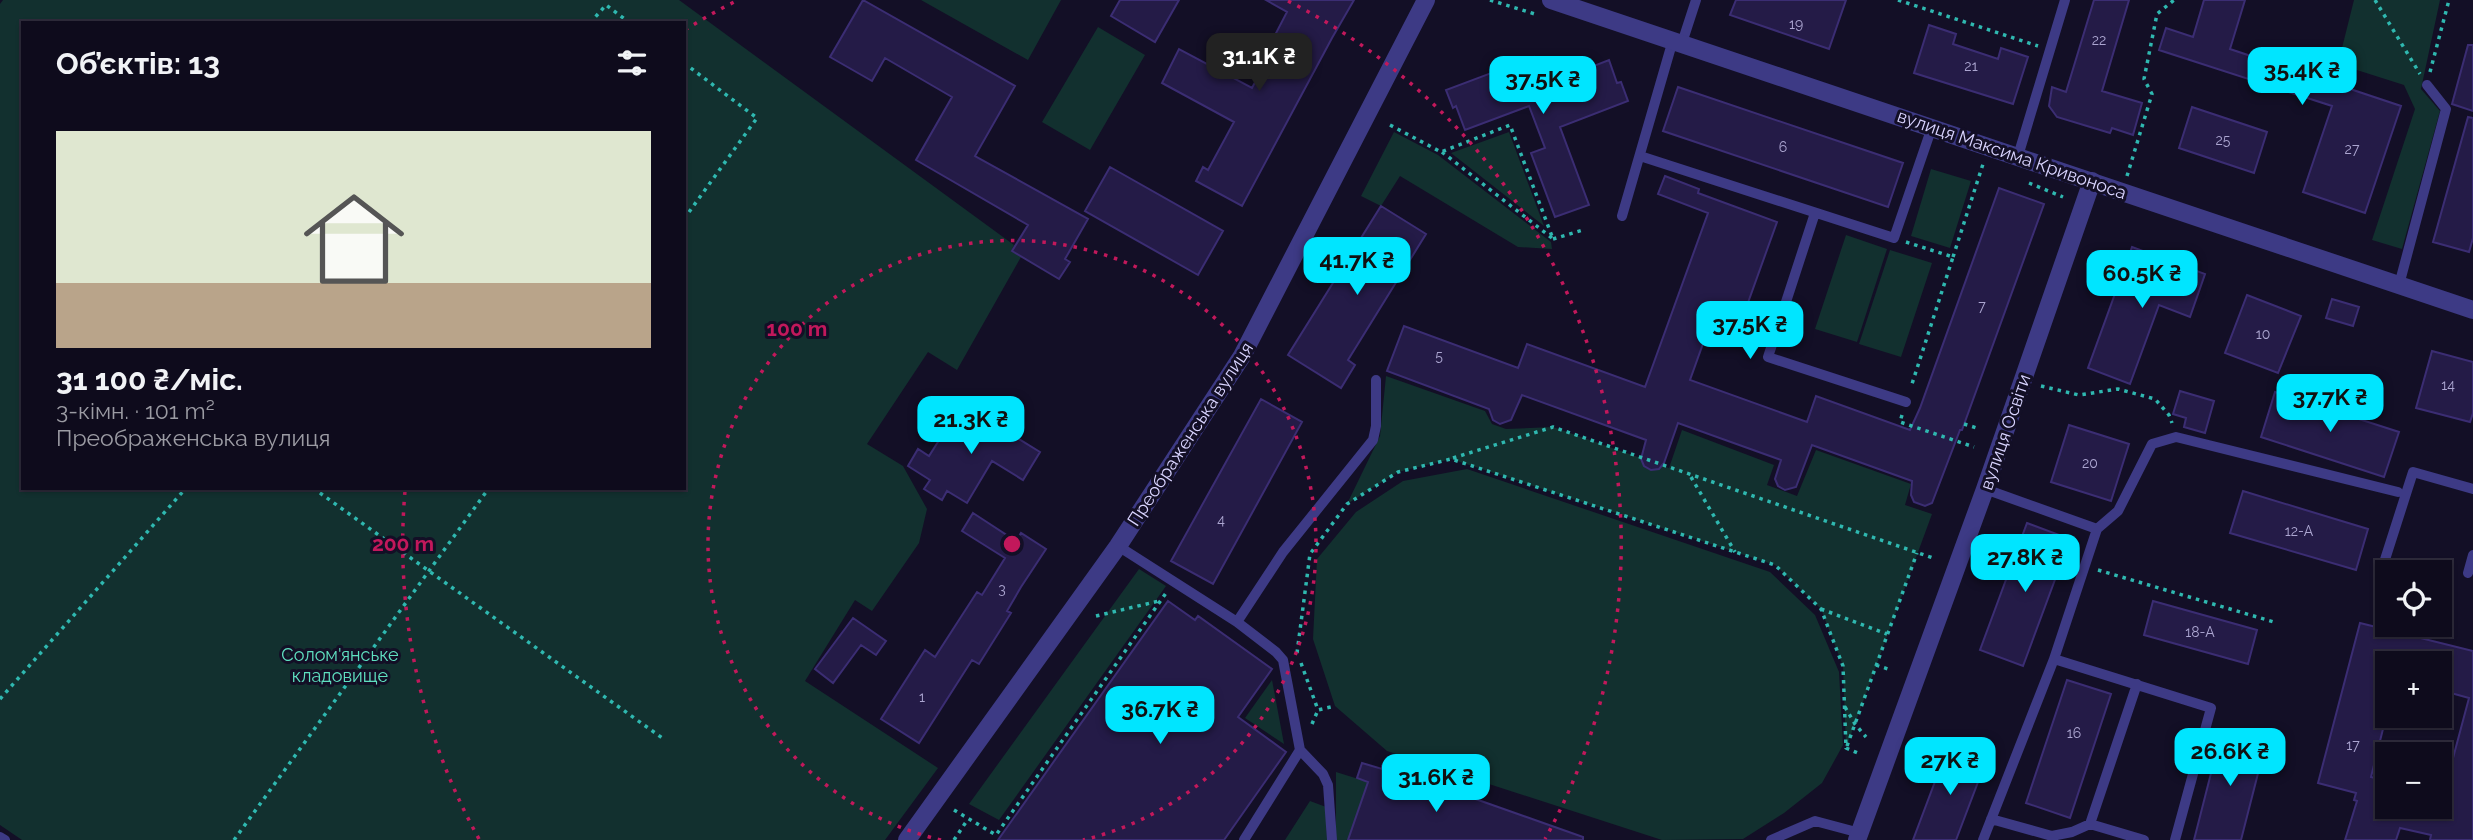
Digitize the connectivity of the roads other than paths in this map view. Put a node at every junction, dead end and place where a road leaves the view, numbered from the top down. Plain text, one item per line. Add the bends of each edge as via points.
1 (1426, 0) edge
2 (1551, 0) edge
3 (1696, 0) edge
4 (2065, 0) edge
5 (1678, 41) junction
6 (2427, 85) road end
7 (1931, 127) junction
8 (1640, 156) junction
9 (2018, 156) junction
10 (2092, 181) junction
11 (1815, 213) junction
12 (1622, 216) dead end
13 (2399, 285) junction
14 (2473, 310) edge
15 (1376, 380) dead end
16 (1906, 402) road end
17 (1985, 489) junction
18 (2473, 489) edge
19 (2398, 492) dead end
20 (2097, 529) junction
21 (1118, 546) junction
22 (2473, 555) edge
23 (2385, 560) edge
24 (2468, 573) dead end
25 (1237, 622) junction
26 (2054, 659) junction
27 (2137, 684) junction
28 (1300, 750) junction
29 (1991, 819) junction
30 (2090, 824) junction
31 (0, 837) edge
32 (1858, 837) edge
33 (5, 840) edge
34 (907, 840) edge
35 (1244, 840) edge
36 (1332, 840) edge
37 (1771, 840) edge
38 (1983, 840) edge
39 (2144, 840) edge
40 (2175, 840) edge

1 - 21 street, Преображенська вулиця via 1242,356
2 - 5 street, вулиця Максима Кривоноса
3 - 5 lane
4 - 9 lane
5 - 7 street, вулиця Максима Кривоноса
5 - 8 lane
6 - 13 lane via 2446,109
7 - 9 street, вулиця Максима Кривоноса
7 - 11 lane via 1894,238
8 - 11 lane
8 - 12 lane
9 - 10 street, вулиця Максима Кривоноса
10 - 13 street, вулиця Максима Кривоноса
10 - 17 street, вулиця Освіти
11 - 16 lane via 1768,357
13 - 14 street, вулиця Максима Кривоноса
15 - 25 lane via 1373,440 1283,552
17 - 20 lane
17 - 32 street, вулиця Освіти
18 - 23 lane via 2413,472
19 - 20 lane via 2176,437 2152,444 2118,511
20 - 26 lane
21 - 25 lane
21 - 34 street, Преображенська вулиця
22 - 24 lane
25 - 28 lane via 1283,660
26 - 27 lane
26 - 29 lane
27 - 30 lane
27 - 40 lane via 2211,708
28 - 35 lane
28 - 36 lane via 1328,785
29 - 30 lane via 2052,836
29 - 38 lane
30 - 39 lane
31 - 33 lane
32 - 37 lane via 1815,821

